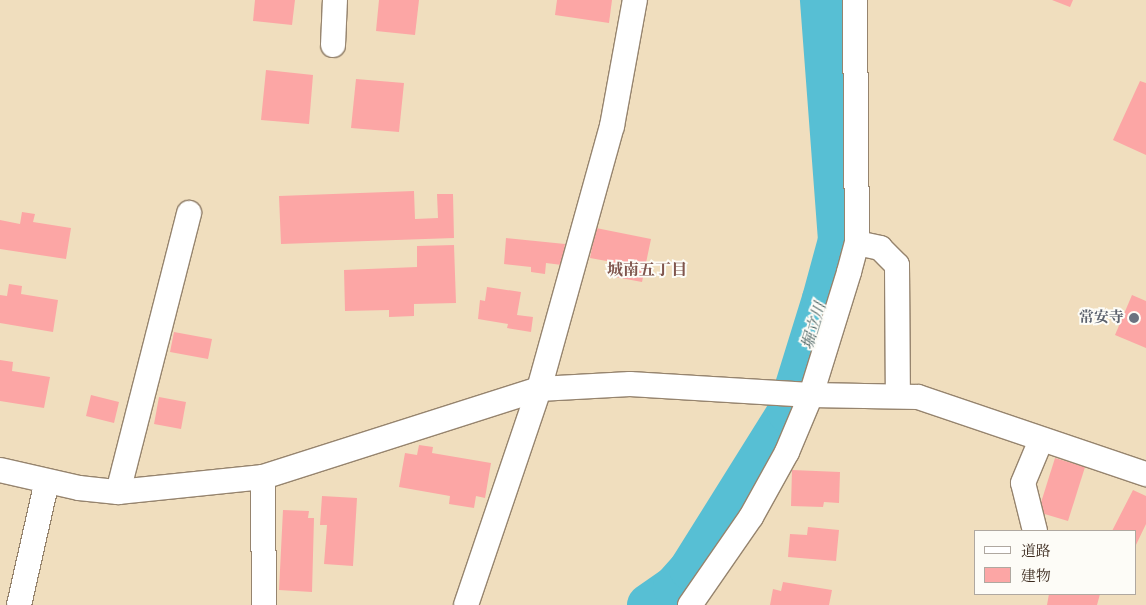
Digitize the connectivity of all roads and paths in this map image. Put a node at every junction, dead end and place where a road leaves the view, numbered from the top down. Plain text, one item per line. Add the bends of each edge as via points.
1 (336, 0) edge
2 (635, 0) edge
3 (855, 0) edge
4 (333, 45) dead end
5 (189, 213) dead end
6 (857, 243) junction
7 (539, 389) junction
8 (807, 395) junction
9 (898, 396) junction
10 (1042, 440) junction
11 (0, 470) edge
12 (1146, 474) edge
13 (263, 478) junction
14 (47, 481) junction
15 (118, 492) junction
16 (1035, 530) edge
17 (19, 605) edge
18 (264, 605) edge
19 (466, 605) edge
20 (690, 605) edge

1 - 4 street
2 - 7 street via 612,126
3 - 6 street
5 - 15 street
6 - 8 street
6 - 9 street via 880,248 897,265
7 - 8 street via 630,384
7 - 13 street
7 - 19 street
8 - 9 street
8 - 20 street via 787,452 751,516
9 - 10 street via 932,400
10 - 12 street
10 - 16 street via 1023,483
11 - 14 street
13 - 15 street
13 - 18 street
14 - 15 street
14 - 17 street

